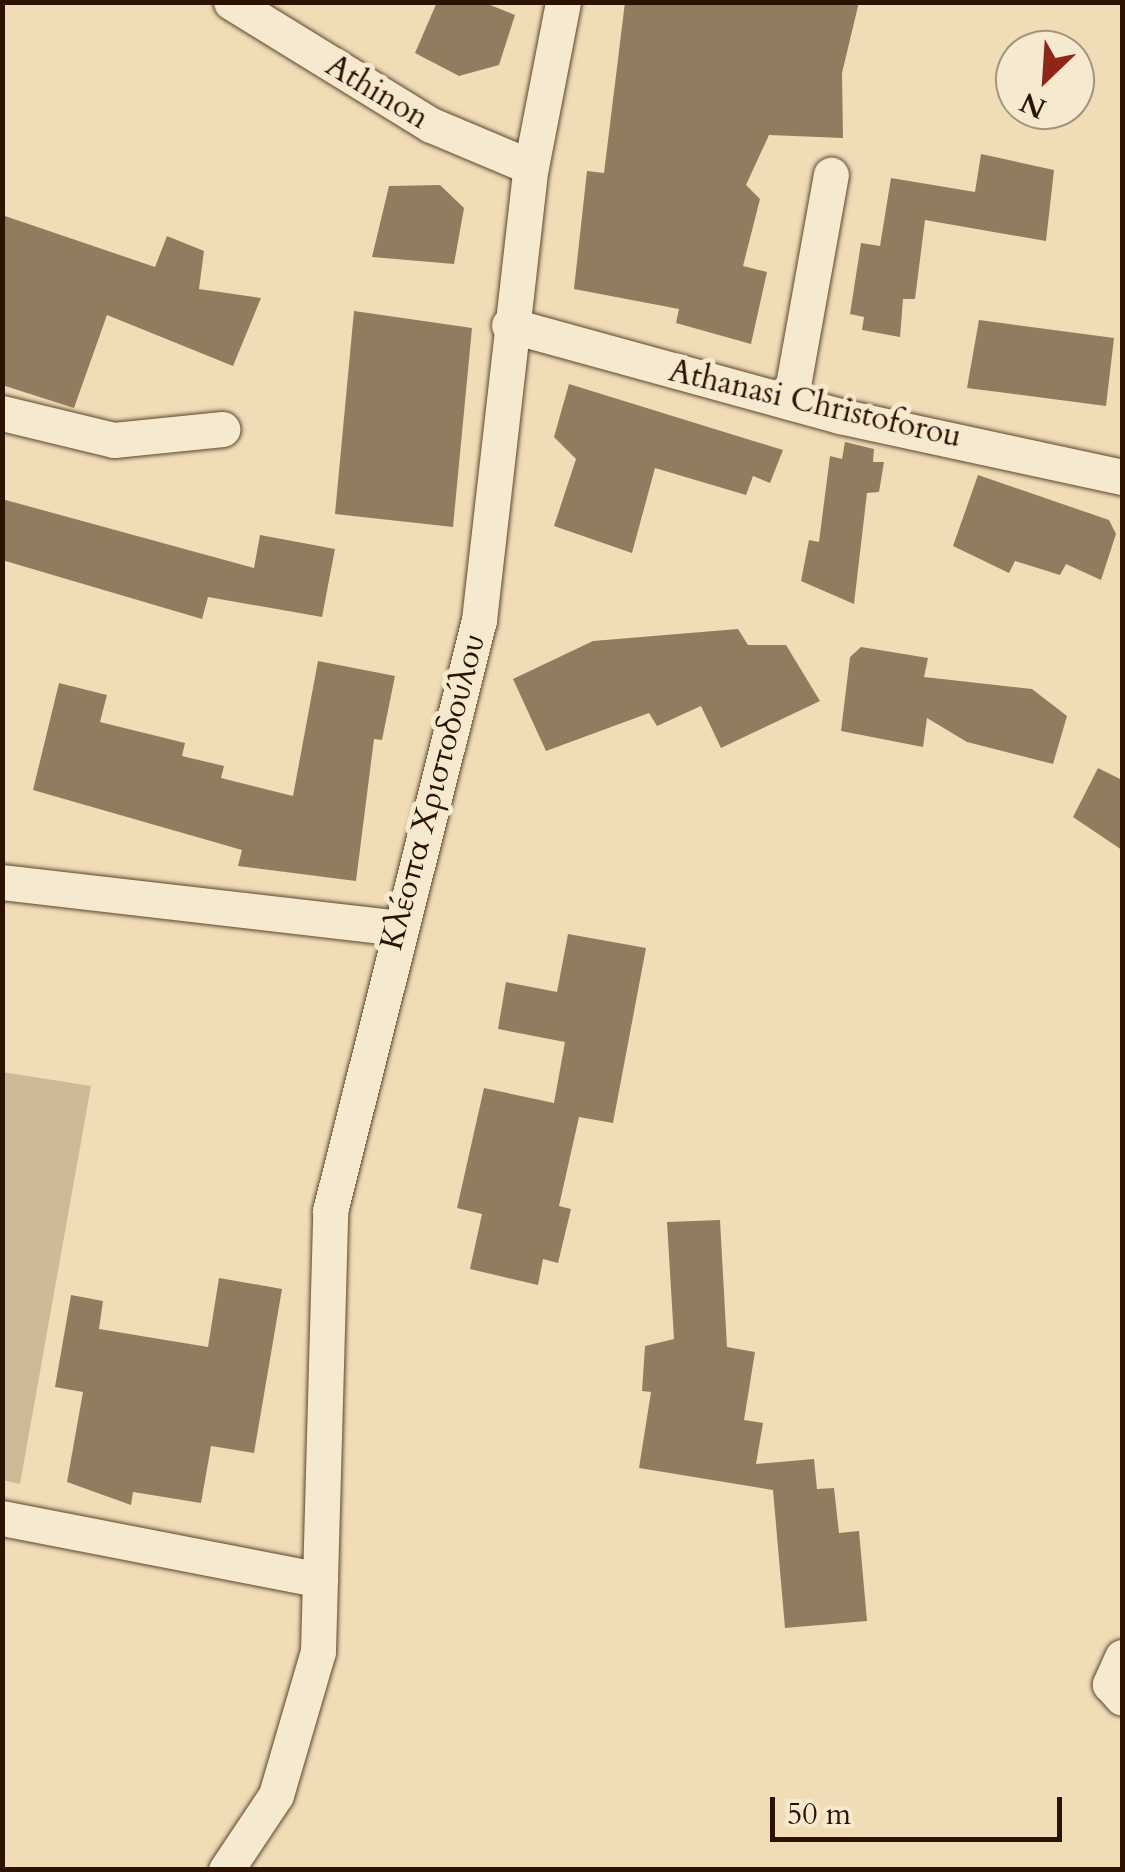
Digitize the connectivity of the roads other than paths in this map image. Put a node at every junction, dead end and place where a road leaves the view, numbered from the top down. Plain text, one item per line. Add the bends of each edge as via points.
1 (231, 2) edge
2 (564, 2) edge
3 (530, 167) junction
4 (831, 175) dead end
5 (509, 325) junction
6 (790, 402) junction
7 (2, 412) edge
8 (222, 429) dead end
9 (1122, 477) edge
10 (2, 882) edge
11 (397, 928) junction
12 (2, 1518) edge
13 (320, 1580) junction
14 (1122, 1656) edge
15 (1122, 1698) edge
16 (226, 1870) edge

1 - 3 street, Athinon via 431,125
2 - 3 street, Κλέοπα Χριστοδούλου
3 - 5 street, Κλέοπα Χριστοδούλου
4 - 6 street
5 - 6 street, Athanasi Christoforou
5 - 11 street, Κλέοπα Χριστοδούλου via 479,620
6 - 9 street, Athanasi Christoforou
7 - 8 street via 114,440
10 - 11 street
11 - 13 street, Κλέοπα Χριστοδούλου via 330,1211
12 - 13 street
13 - 16 street, Κλέοπα Χριστοδούλου via 302,1730 276,1794
14 - 15 street via 1110,1684

